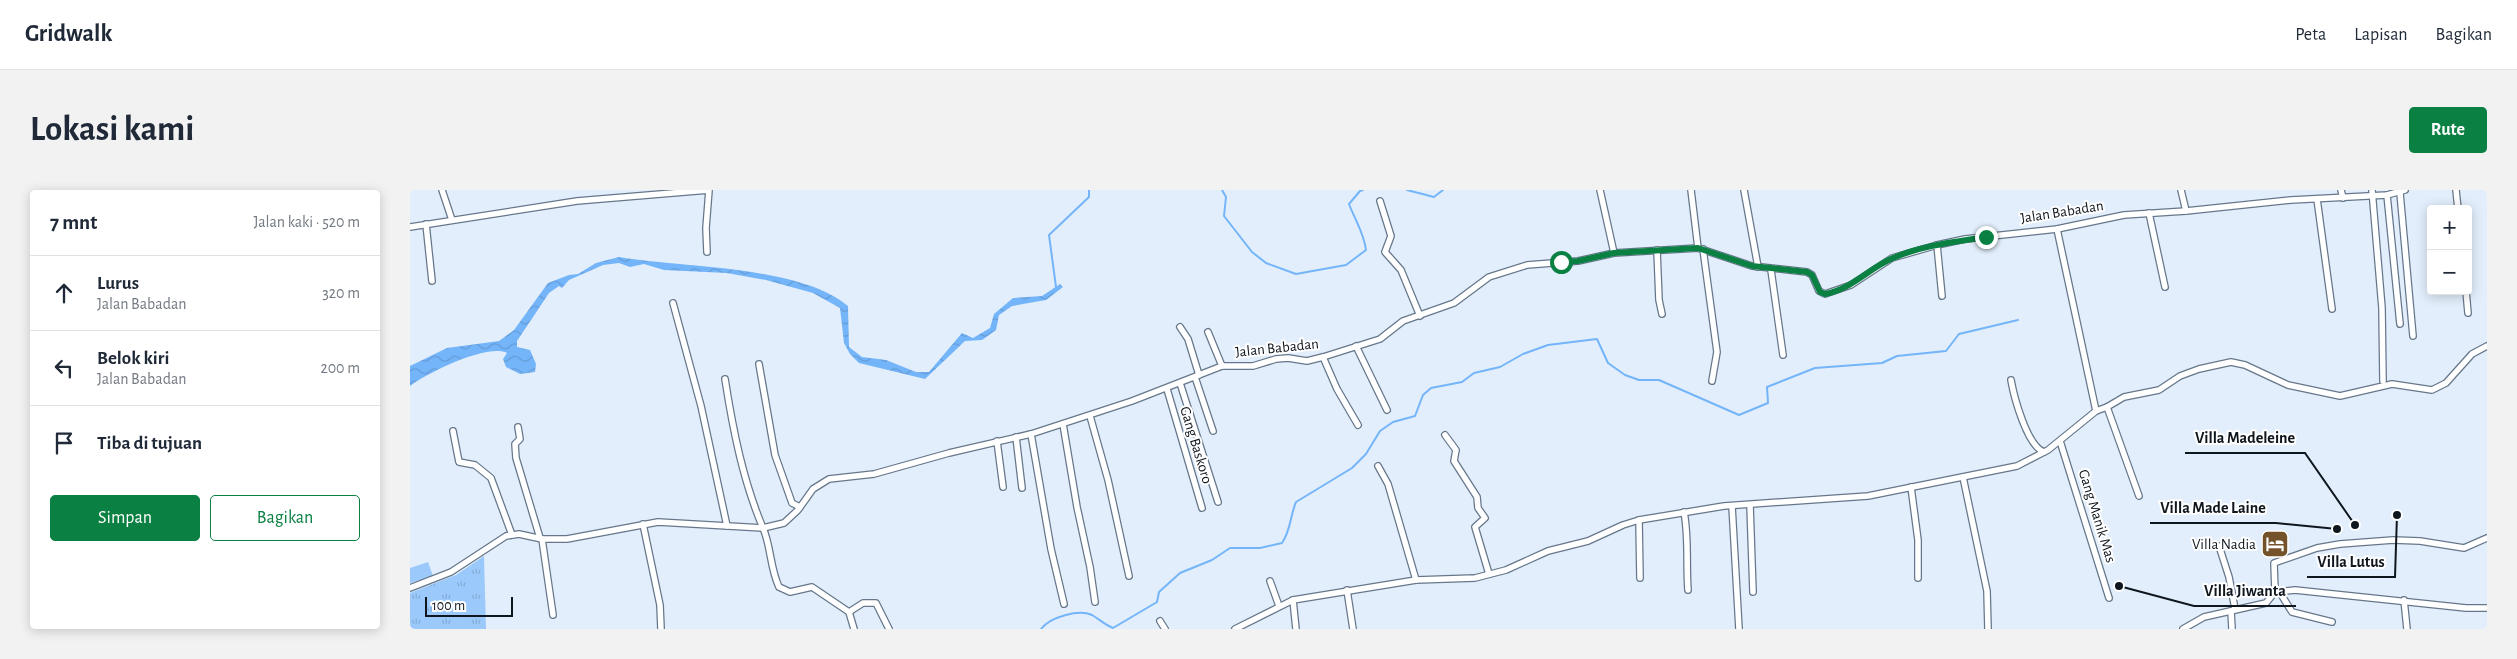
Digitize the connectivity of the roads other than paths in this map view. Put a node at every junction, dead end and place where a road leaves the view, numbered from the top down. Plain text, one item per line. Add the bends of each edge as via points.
1 (442, 190) edge
2 (709, 190) edge
3 (1600, 190) edge
4 (1690, 190) edge
5 (1744, 190) edge
6 (2181, 190) edge
7 (2341, 190) edge
8 (2456, 190) edge
9 (2403, 191) edge
10 (2373, 193) edge
11 (2387, 195) junction
12 (2343, 198) junction
13 (2317, 199) junction
14 (1380, 201) dead end
15 (2458, 205) edge
16 (2186, 211) junction
17 (2149, 213) junction
18 (452, 220) junction
19 (426, 224) junction
20 (410, 227) edge
21 (2057, 228) junction
22 (1937, 244) junction
23 (1700, 248) junction
24 (1657, 250) junction
25 (708, 252) dead end
26 (1614, 253) junction
27 (1758, 267) junction
28 (1771, 270) junction
29 (432, 281) dead end
30 (2165, 287) dead end
31 (2466, 295) edge
32 (1942, 296) dead end
33 (672, 303) dead end
34 (2332, 309) dead end
35 (2468, 313) dead end
36 (1662, 314) dead end
37 (1420, 316) junction
38 (2400, 324) dead end
39 (1180, 327) dead end
40 (1208, 332) dead end
41 (2413, 336) dead end
42 (1356, 346) junction
43 (2487, 346) edge
44 (1783, 355) dead end
45 (1323, 357) junction
46 (759, 364) dead end
47 (1222, 366) junction
48 (1197, 376) junction
49 (725, 379) dead end
50 (2011, 380) dead end
51 (1712, 381) dead end
52 (2383, 381) dead end
53 (1180, 383) junction
54 (1167, 389) junction
55 (2108, 408) junction
56 (1387, 410) dead end
57 (2096, 411) junction
58 (1090, 416) junction
59 (1064, 424) junction
60 (1358, 426) dead end
61 (518, 427) dead end
62 (453, 431) dead end
63 (1213, 431) dead end
64 (1031, 434) junction
65 (1445, 435) dead end
66 (1016, 437) junction
67 (997, 441) junction
68 (2060, 441) junction
69 (2044, 452) junction
70 (1378, 466) dead end
71 (1963, 477) junction
72 (1003, 487) dead end
73 (1911, 487) junction
74 (1022, 488) dead end
75 (2139, 496) dead end
76 (1218, 502) dead end
77 (1750, 505) junction
78 (1732, 506) junction
79 (800, 507) junction
80 (1202, 508) dead end
81 (1684, 512) junction
82 (1639, 520) junction
83 (643, 524) junction
84 (727, 526) junction
85 (763, 528) junction
86 (512, 534) junction
87 (2487, 538) edge
88 (541, 539) junction
89 (2219, 546) dead end
90 (1489, 574) junction
91 (1130, 576) dead end
92 (1640, 578) dead end
93 (1918, 578) dead end
94 (1416, 580) junction
95 (1270, 581) dead end
96 (410, 588) edge
97 (1347, 590) junction
98 (1688, 590) dead end
99 (2277, 591) junction
100 (1753, 592) dead end
101 (2109, 598) dead end
102 (1293, 600) junction
103 (2404, 600) junction
104 (1094, 602) dead end
105 (1064, 604) dead end
106 (1279, 606) junction
107 (2487, 608) edge
108 (2233, 610) junction
109 (849, 612) junction
110 (553, 615) dead end
111 (1160, 621) dead end
112 (2332, 622) dead end
113 (661, 629) edge
114 (854, 629) edge
115 (889, 629) edge
116 (1165, 629) edge
117 (1235, 629) edge
118 (1296, 629) edge
119 (1353, 629) edge
120 (1739, 629) edge
121 (1988, 629) edge
122 (2183, 629) edge
123 (2232, 629) edge
124 (2407, 629) edge

1 - 18 street
2 - 18 street via 577,201
2 - 25 street
3 - 26 street
4 - 23 street
5 - 27 street
6 - 16 street
7 - 12 street
8 - 15 street
9 - 11 street, Jalan Babadan
9 - 41 street
10 - 11 street, Jalan Babadan
10 - 12 street, Jalan Babadan
10 - 52 street via 2382,308
11 - 38 street
12 - 13 street, Jalan Babadan
13 - 16 street, Jalan Babadan
13 - 34 street
14 - 37 street via 1390,236 1385,252 1401,270
16 - 17 street, Jalan Babadan
17 - 21 street, Jalan Babadan
17 - 30 street
18 - 19 street
19 - 20 street
19 - 29 street
21 - 22 street, Jalan Babadan
21 - 57 street
22 - 28 street, Jalan Babadan via 1892,258 1851,285 1825,294 1820,292 1812,275 1807,272
22 - 32 street
23 - 24 street, Jalan Babadan
23 - 27 street, Jalan Babadan
23 - 51 street via 1717,352
24 - 26 street, Jalan Babadan
24 - 36 street
26 - 37 street, Jalan Babadan via 1507,270 1489,277 1454,303
27 - 28 street, Jalan Babadan
28 - 44 street
31 - 35 street
33 - 84 street via 701,406
37 - 42 street, Jalan Babadan via 1403,321 1380,339
39 - 48 street via 1188,339
40 - 47 street
42 - 45 street, Jalan Babadan
42 - 56 street
43 - 55 street via 2472,354 2446,383 2432,390 2392,384 2340,396 2288,385 2231,362 2180,376 2158,390 2124,396
45 - 47 street, Jalan Babadan via 1307,361 1276,359 1253,366
45 - 60 street
46 - 79 street via 775,454 792,503
47 - 48 street, Jalan Babadan
48 - 53 street, Jalan Babadan
48 - 63 street
49 - 85 street via 742,462
50 - 69 street via 2018,413 2036,447
53 - 54 street, Jalan Babadan
53 - 76 street
54 - 58 street, Jalan Babadan
54 - 80 street, Gang Baskoro
55 - 57 street
55 - 75 street
57 - 68 street
58 - 59 street, Jalan Babadan
58 - 91 street
59 - 64 street, Jalan Babadan
59 - 104 street
61 - 88 street via 520,439 515,444 516,458
62 - 86 street via 459,462 475,466 492,478
64 - 66 street, Jalan Babadan
64 - 105 street
65 - 90 street via 1456,450 1454,461 1477,497 1478,508 1484,518 1475,527
66 - 67 street, Jalan Babadan
66 - 74 street
67 - 72 street
67 - 79 street, Jalan Babadan via 874,474 829,479 813,489
68 - 69 street
68 - 101 street, Gang Manik Mas
69 - 71 street via 2017,466
70 - 94 street via 1388,484
71 - 73 street
71 - 121 street via 1983,571
73 - 77 street via 1868,496
73 - 93 street via 1918,540
77 - 78 street
77 - 100 street
78 - 81 street
78 - 120 street
79 - 85 street, Jalan Babadan via 784,523
81 - 82 street
81 - 98 street via 1688,532
82 - 90 street
82 - 92 street
83 - 84 street via 673,522
83 - 88 street via 567,539
83 - 113 street via 660,605
84 - 85 street
85 - 109 street via 779,587 790,592 812,587
86 - 88 street
86 - 96 street via 442,577
87 - 99 street via 2464,548 2392,540 2317,548 2274,563
88 - 110 street
89 - 108 street via 2229,577
90 - 94 street via 1475,578
94 - 97 street
95 - 106 street
97 - 102 street
97 - 119 street
99 - 103 street via 2319,590
99 - 108 street via 2266,603
99 - 112 street via 2292,612
102 - 106 street
102 - 118 street
103 - 107 street
103 - 124 street
106 - 117 street
108 - 122 street via 2198,619
108 - 123 street
109 - 114 street
109 - 115 street via 863,603 876,603
111 - 116 street

